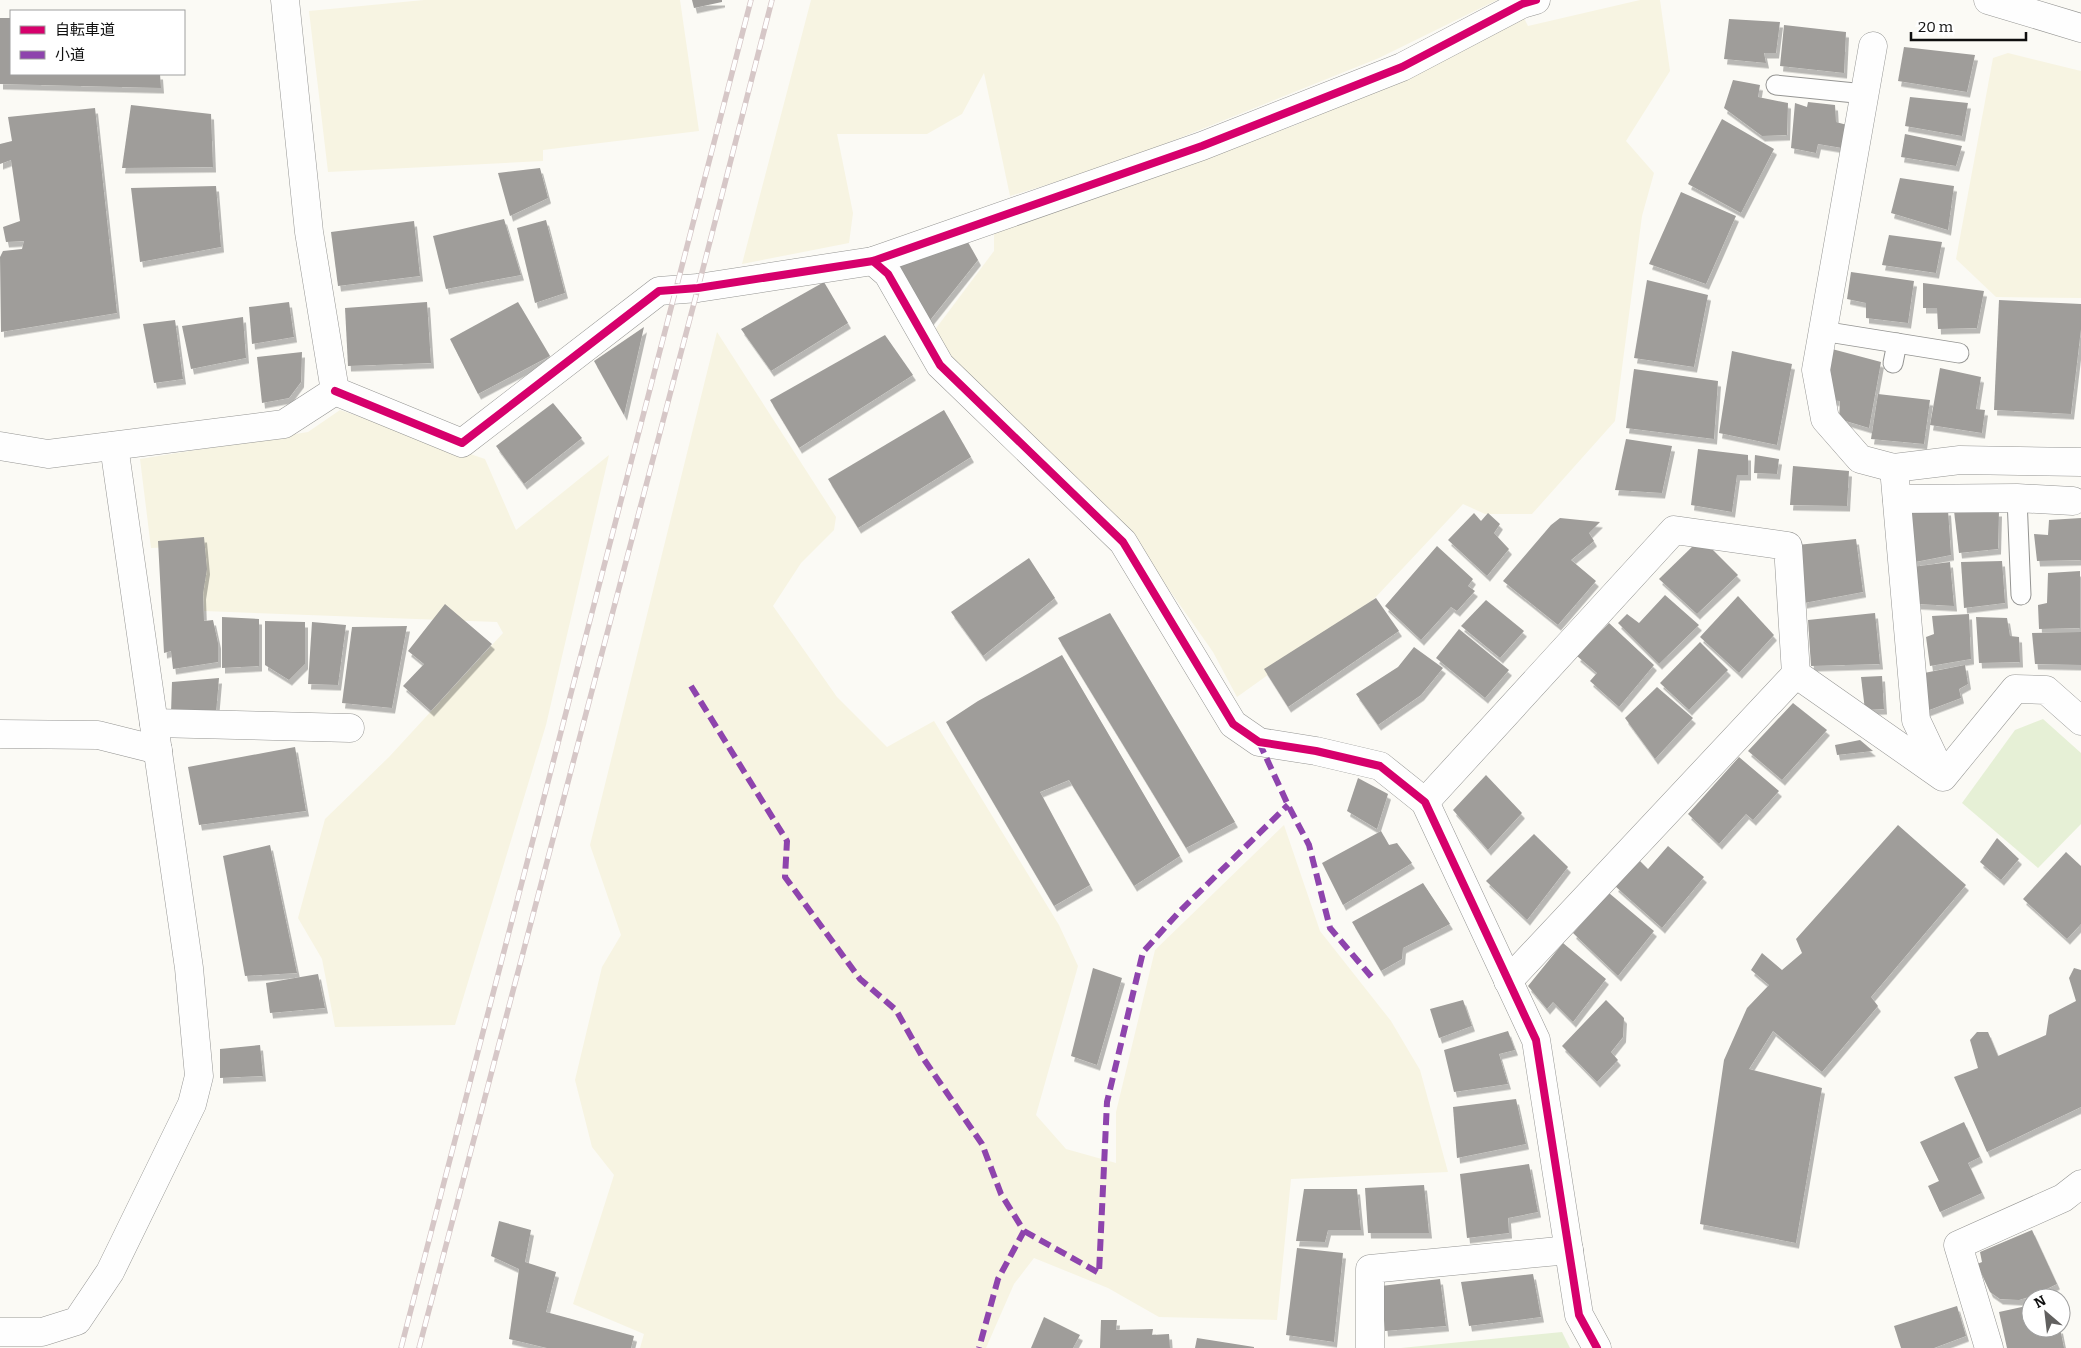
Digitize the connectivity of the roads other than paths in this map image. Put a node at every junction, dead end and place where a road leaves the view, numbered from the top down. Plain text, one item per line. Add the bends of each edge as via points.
1 (285, 0) edge
2 (1536, 0) edge
3 (1988, 0) edge
4 (2081, 28) edge
5 (1873, 46) dead end
6 (1776, 84) dead end
7 (1865, 94) junction
8 (873, 261) junction
9 (1822, 331) junction
10 (1897, 343) junction
11 (1959, 353) dead end
12 (1893, 363) dead end
13 (335, 391) junction
14 (0, 446) edge
15 (114, 446) junction
16 (2081, 462) edge
17 (1894, 468) junction
18 (2017, 498) junction
19 (1897, 499) junction
20 (2073, 501) dead end
21 (2021, 594) dead end
22 (1796, 674) junction
23 (2081, 721) edge
24 (154, 723) junction
25 (350, 728) dead end
26 (0, 734) edge
27 (158, 750) junction
28 (1942, 777) junction
29 (1424, 802) junction
30 (1508, 981) junction
31 (2081, 1184) edge
32 (1569, 1250) junction
33 (0, 1332) edge
34 (1370, 1348) edge
35 (1597, 1348) edge
36 (1989, 1348) edge

1 - 13 street via 309,232
2 - 8 street via 1522,4 1402,67 1211,143
3 - 4 street
5 - 7 street
6 - 7 lane
7 - 9 street
8 - 13 street via 659,291 462,443
8 - 29 street via 888,274 940,365 1123,542 1233,724 1258,742 1380,766
9 - 10 lane
9 - 17 street via 1816,370 1825,419 1860,459
10 - 11 lane
10 - 12 lane
13 - 15 street via 284,424
14 - 15 street via 48,454
15 - 24 street
16 - 17 street via 1960,460
17 - 19 street
18 - 19 street
18 - 20 street
18 - 21 lane
19 - 28 street via 1916,720
22 - 28 street
22 - 29 street via 1788,546 1674,530
22 - 30 street
23 - 28 street via 2046,690 2015,689
24 - 25 street
24 - 27 street
26 - 27 street via 98,735
27 - 33 street via 189,968 199,1076 196,1095 110,1272 77,1321 42,1332
29 - 30 street
30 - 32 street via 1536,1040
31 - 36 street via 2063,1198 1958,1244
32 - 34 street via 1370,1269
32 - 35 street via 1579,1316

